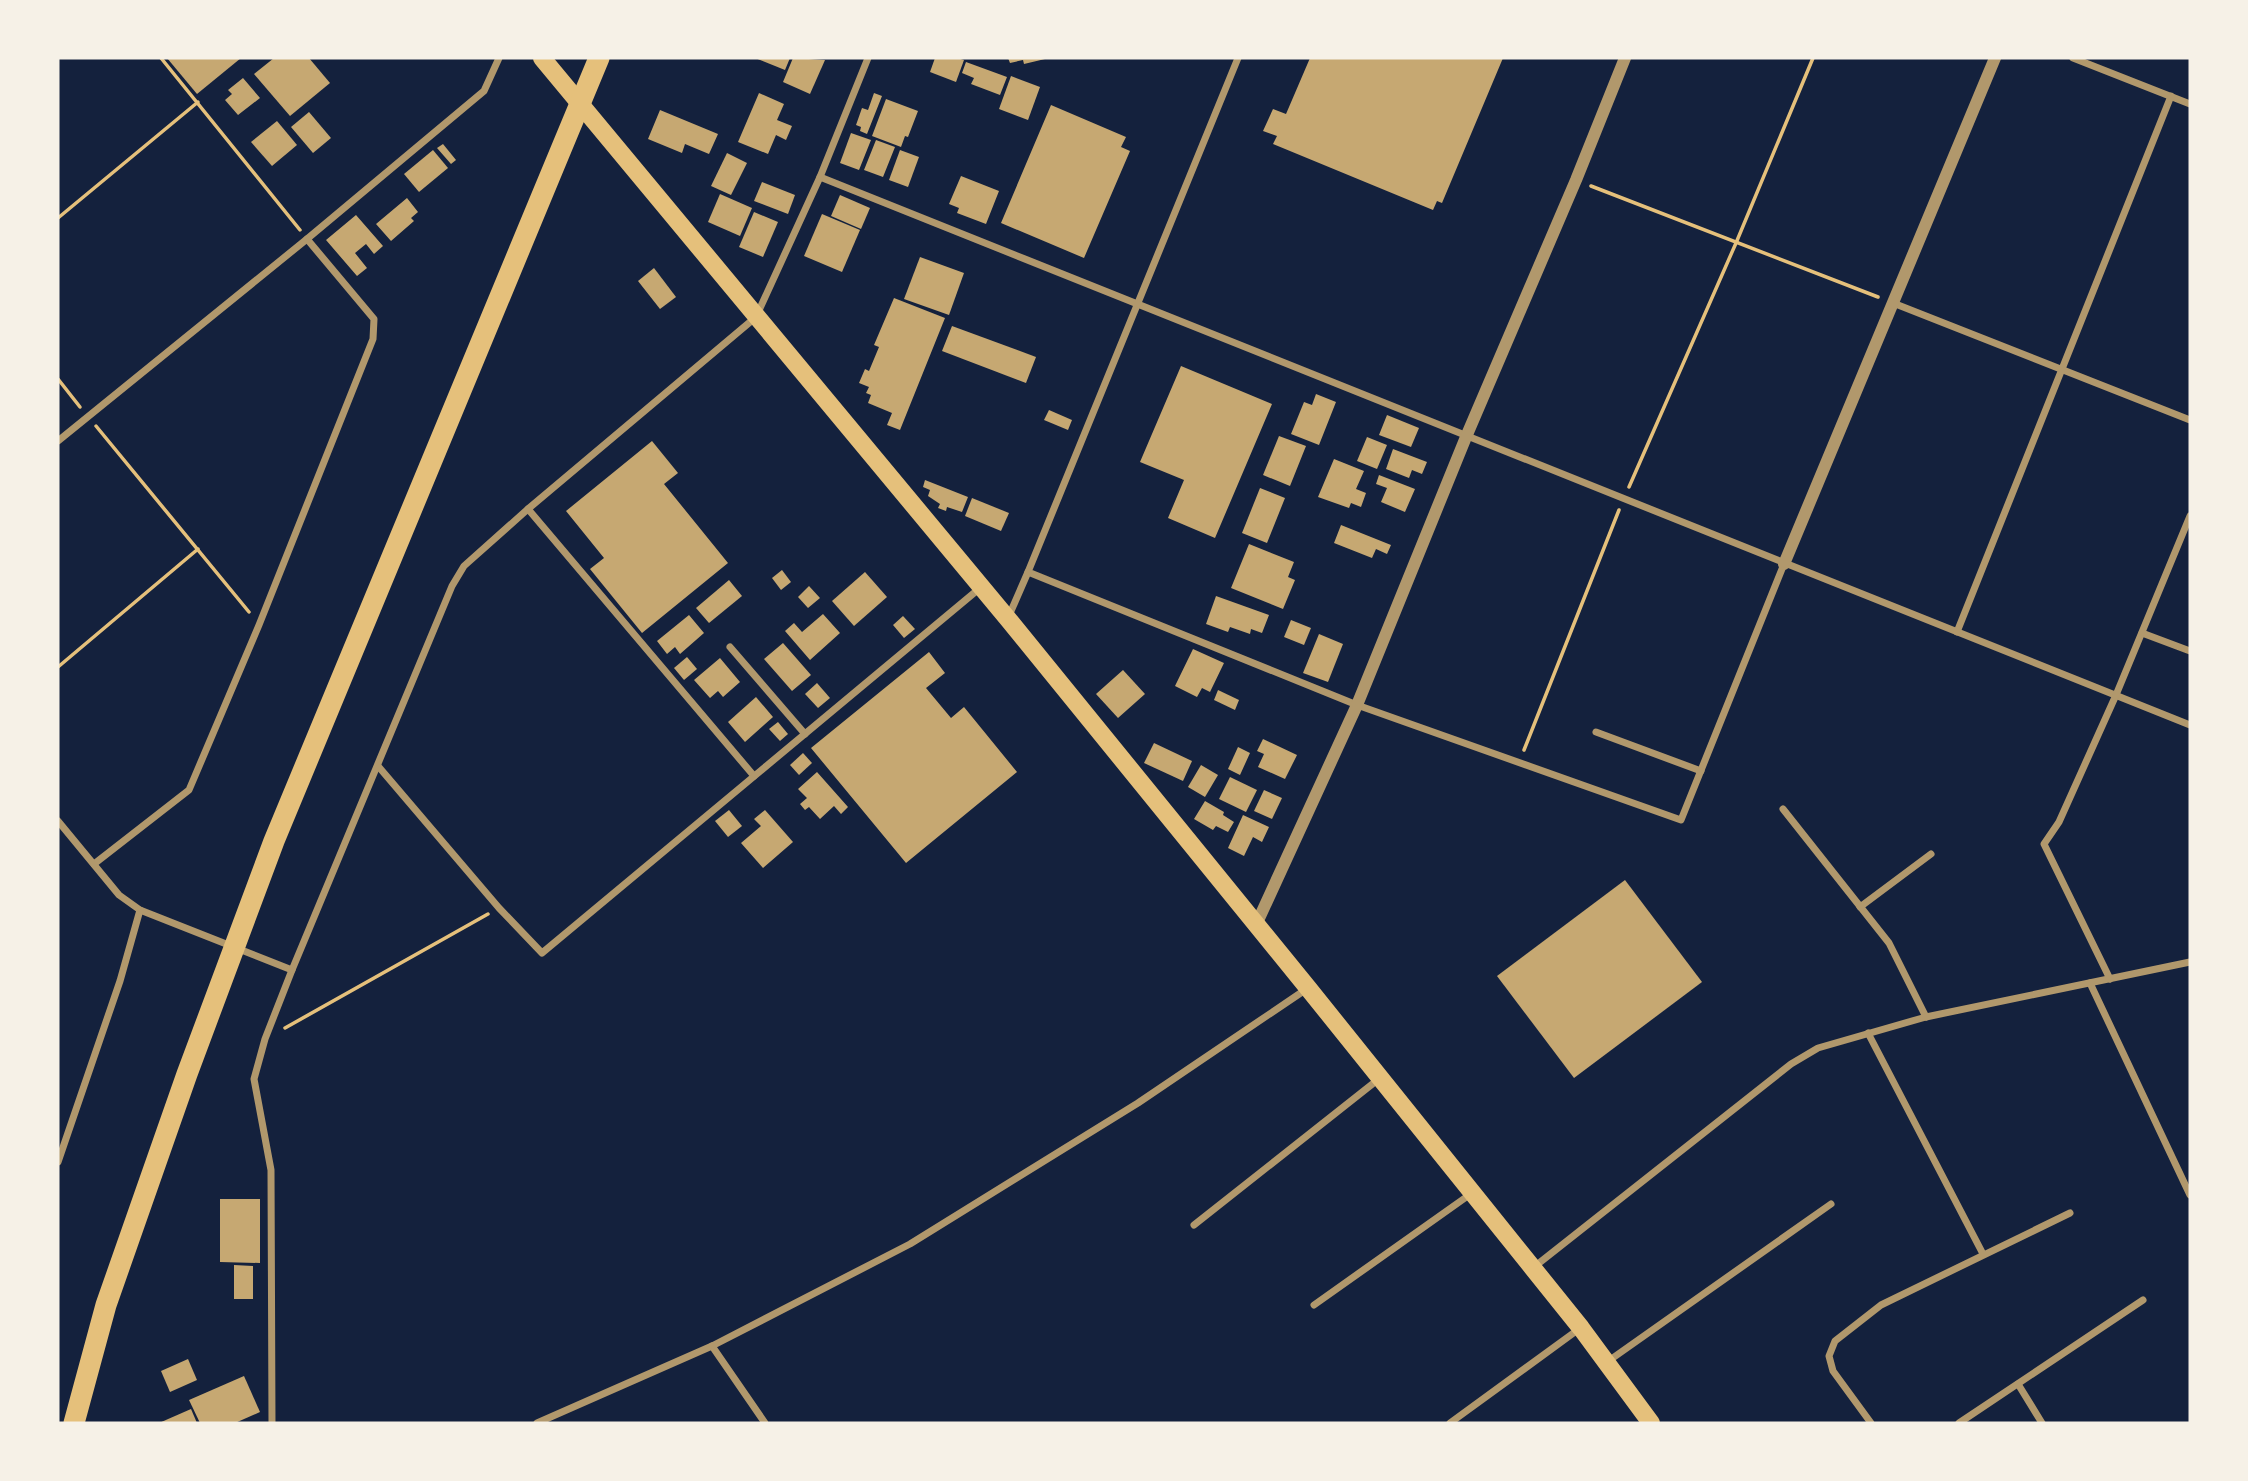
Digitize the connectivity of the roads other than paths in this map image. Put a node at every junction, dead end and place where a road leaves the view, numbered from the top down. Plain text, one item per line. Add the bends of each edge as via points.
1 (499, 58) edge
2 (542, 58) edge
3 (600, 58) edge
4 (867, 58) edge
5 (1237, 58) edge
6 (1625, 58) edge
7 (1995, 58) edge
8 (2073, 58) edge
9 (2171, 96) junction
10 (2190, 104) edge
11 (820, 177) junction
12 (307, 239) junction
13 (1893, 303) junction
14 (1136, 304) junction
15 (756, 317) junction
16 (2061, 371) junction
17 (2190, 420) edge
18 (1466, 437) junction
19 (58, 441) edge
20 (528, 509) junction
21 (2190, 516) edge
22 (1784, 564) junction
23 (1028, 572) junction
24 (981, 587) junction
25 (1008, 619) junction
26 (1956, 632) junction
27 (2142, 633) junction
28 (730, 647) dead end
29 (2190, 651) edge
30 (2116, 695) junction
31 (1357, 705) junction
32 (2190, 725) edge
33 (1596, 732) dead end
34 (805, 734) junction
35 (378, 766) junction
36 (1701, 771) junction
37 (754, 776) junction
38 (1783, 809) dead end
39 (58, 821) edge
40 (1931, 854) dead end
41 (94, 864) junction
42 (1860, 907) junction
43 (140, 910) junction
44 (1256, 926) junction
45 (2190, 962) edge
46 (292, 970) junction
47 (2110, 979) junction
48 (2091, 983) junction
49 (1308, 988) junction
50 (1926, 1017) junction
51 (1868, 1033) junction
52 (1381, 1078) junction
53 (58, 1162) edge
54 (1473, 1192) junction
55 (2190, 1195) edge
56 (1831, 1204) dead end
57 (2070, 1213) dead end
58 (1194, 1225) dead end
59 (1983, 1254) junction
60 (1532, 1268) junction
61 (2143, 1300) dead end
62 (1314, 1305) dead end
63 (1581, 1328) junction
64 (712, 1346) junction
65 (1607, 1363) junction
66 (2018, 1384) junction
67 (74, 1423) edge
68 (272, 1423) edge
69 (537, 1423) edge
70 (765, 1423) edge
71 (1450, 1423) edge
72 (1651, 1423) edge
73 (1871, 1423) edge
74 (1959, 1423) edge
75 (2042, 1423) edge

1 - 12 street via 484,91
2 - 15 main road
3 - 67 highway via 274,841 106,1305
4 - 11 street
5 - 14 street
6 - 18 street
7 - 13 street
8 - 9 street
9 - 10 street
9 - 16 street
11 - 14 street
11 - 15 street
12 - 19 street
12 - 41 street via 374,319 373,339 189,790
13 - 16 street
13 - 22 street
14 - 18 street
14 - 23 street
15 - 20 street
15 - 24 main road
16 - 17 street
16 - 26 street
18 - 22 street
18 - 31 street
20 - 35 street via 464,566
20 - 37 street
21 - 27 street
22 - 26 street
22 - 36 street
23 - 25 street
23 - 31 street
24 - 25 main road
24 - 34 street
25 - 44 main road
26 - 30 street
27 - 29 street
27 - 30 street
28 - 34 street
30 - 32 street
30 - 47 street via 2059,822 2044,845
31 - 36 street via 1681,820
31 - 44 street
33 - 36 street
34 - 37 street
35 - 37 street via 542,953
35 - 46 street
38 - 42 street
39 - 41 street
40 - 42 street
41 - 43 street via 119,895
42 - 50 street via 1889,943
43 - 46 street
43 - 53 street
44 - 49 main road
45 - 47 street
46 - 68 street via 254,1079 271,1170
47 - 48 street
48 - 50 street
48 - 55 street
49 - 52 main road
49 - 64 street via 1138,1103 910,1244
50 - 51 street
51 - 59 street
51 - 60 street via 1818,1048 1791,1064
52 - 54 main road
52 - 58 street
54 - 60 main road
54 - 62 street
56 - 65 street
57 - 59 street
59 - 73 street via 1881,1305 1835,1341 1829,1356 1833,1371
60 - 63 main road
61 - 66 street
63 - 65 main road
63 - 71 street
64 - 69 street
64 - 70 street
65 - 72 main road
66 - 74 street
66 - 75 street

